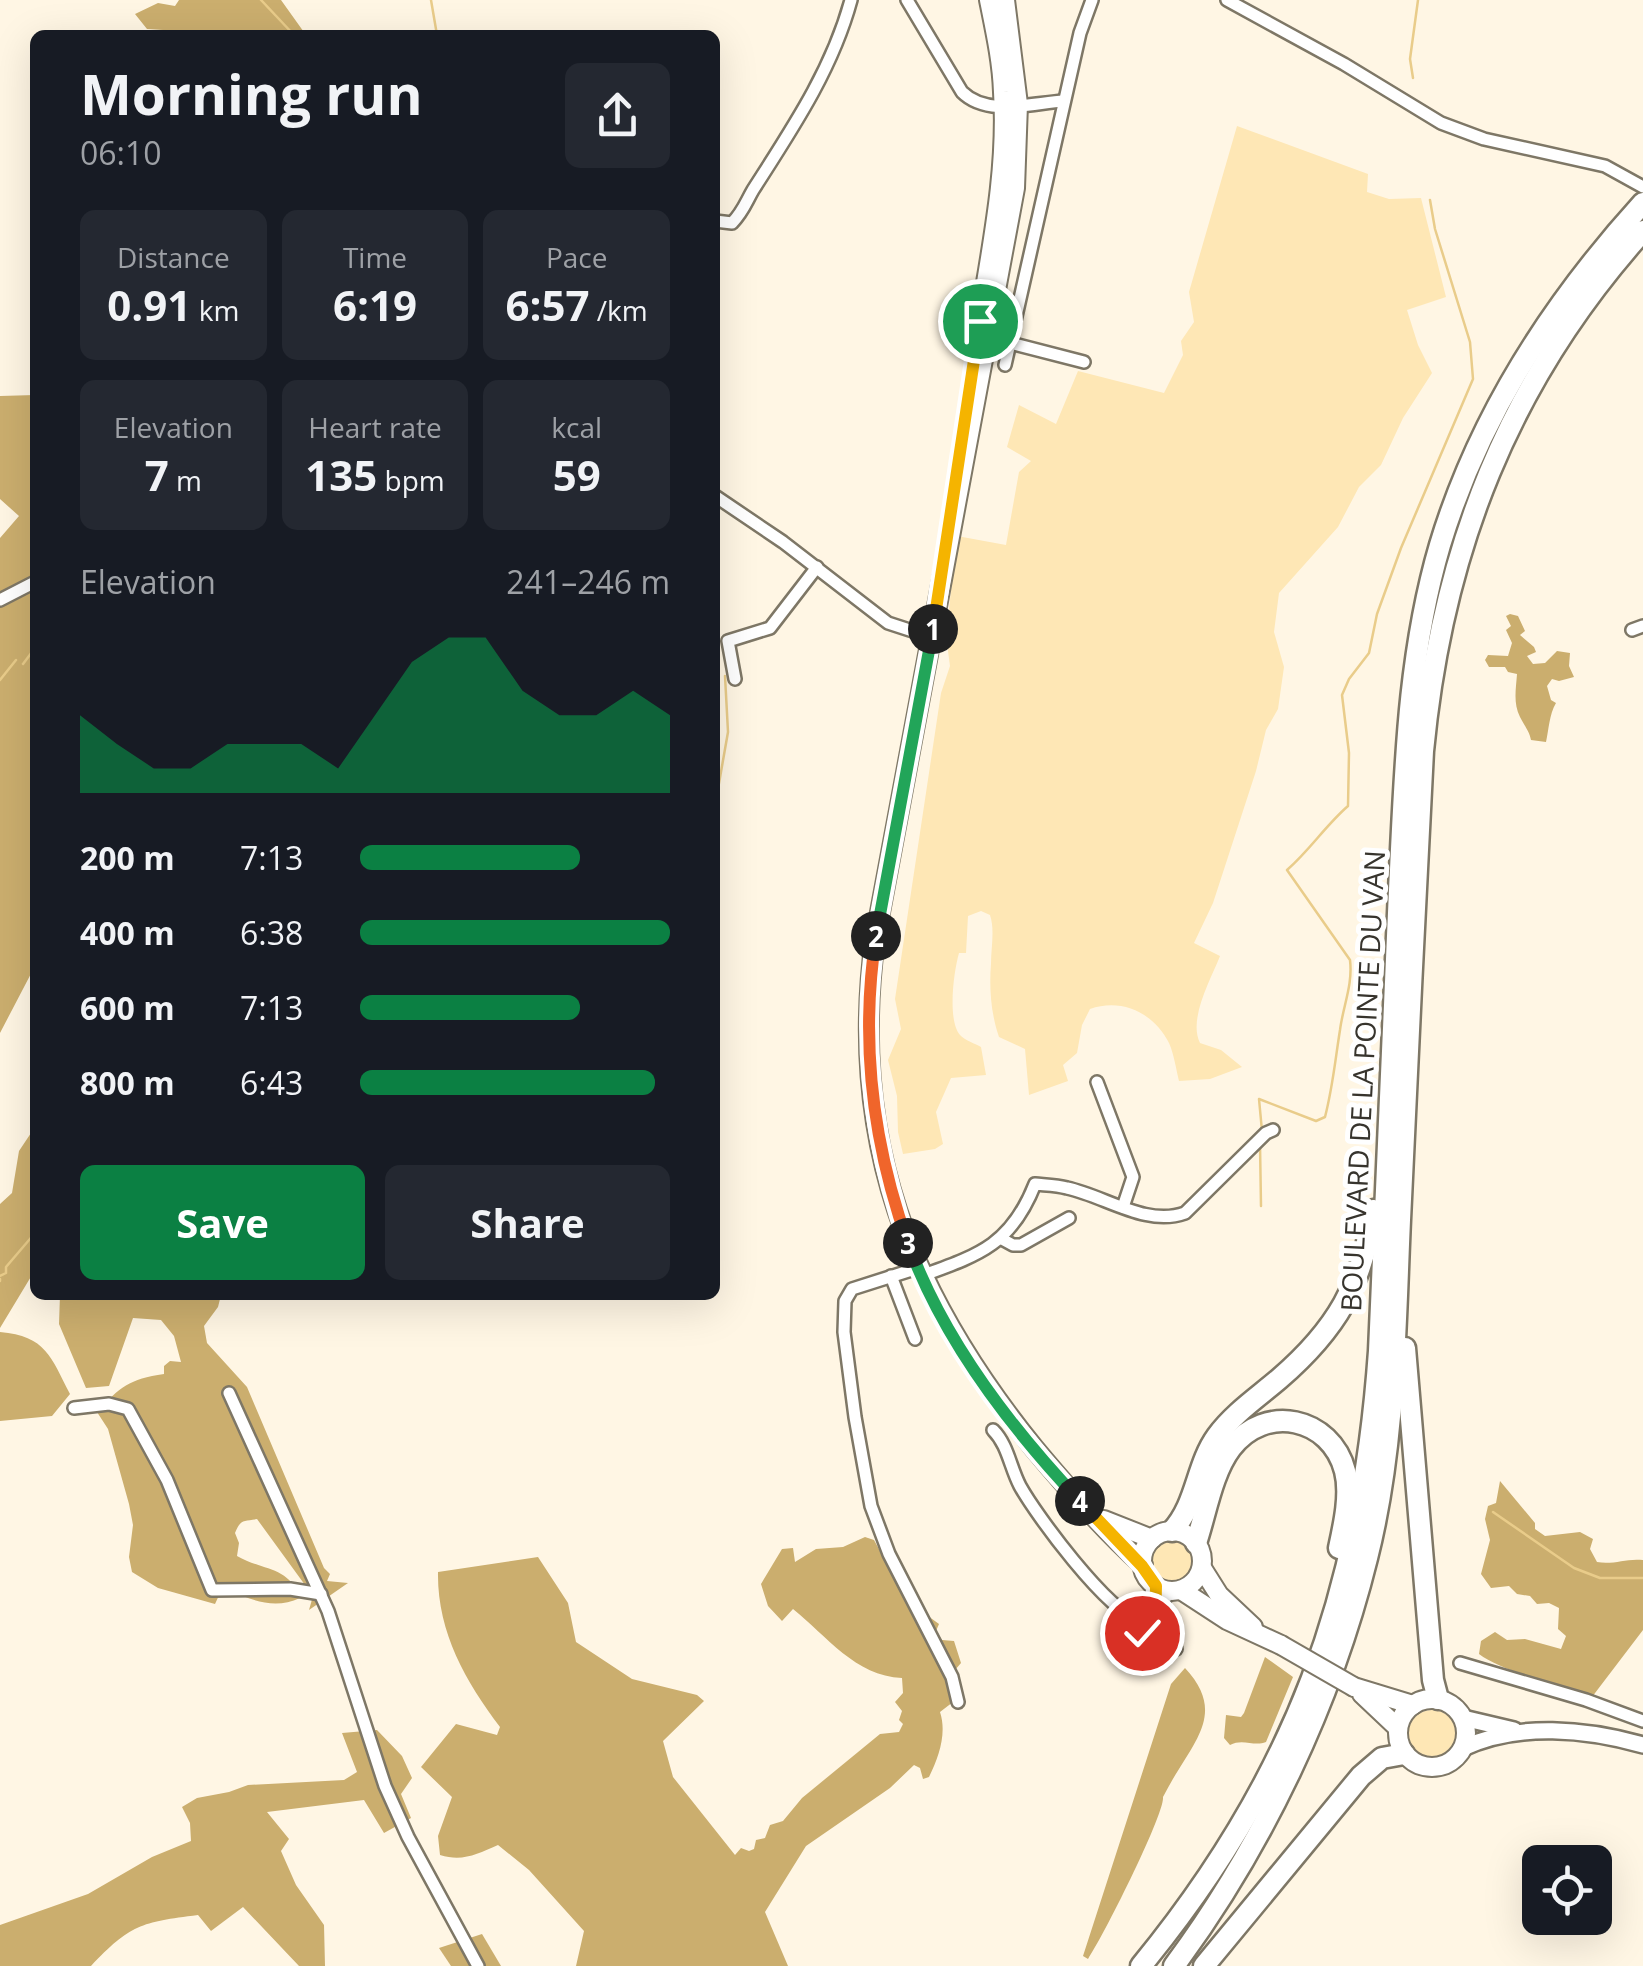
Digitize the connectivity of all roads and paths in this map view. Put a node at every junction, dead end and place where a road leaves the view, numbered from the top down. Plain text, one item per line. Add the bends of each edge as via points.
1 (851, 0) edge
2 (906, 0) edge
3 (989, 0) edge
4 (1005, 0) edge
5 (1092, 0) edge
6 (1227, 0) edge
7 (1064, 101) junction
8 (1011, 105) junction
9 (1643, 187) edge
10 (1643, 203) edge
11 (720, 223) edge
12 (1643, 231) edge
13 (1010, 343) junction
14 (1084, 362) dead end
15 (1005, 365) dead end
16 (720, 500) edge
17 (817, 568) junction
18 (30, 585) edge
19 (0, 600) edge
20 (931, 638) junction
21 (735, 679) dead end
22 (1418, 846) junction
23 (1097, 1082) dead end
24 (1273, 1130) dead end
25 (1387, 1156) junction
26 (1123, 1207) junction
27 (1069, 1218) dead end
28 (1002, 1240) junction
29 (920, 1272) junction
30 (891, 1276) junction
31 (916, 1339) dead end
32 (230, 1392) dead end
33 (74, 1408) dead end
34 (993, 1430) dead end
35 (1087, 1509) junction
36 (1162, 1535) junction
37 (1196, 1543) junction
38 (1142, 1566) junction
39 (1202, 1568) junction
40 (1169, 1589) junction
41 (321, 1594) junction
42 (1155, 1622) junction
43 (1142, 1633) dead end
44 (1272, 1642) junction
45 (1176, 1649) dead end
46 (1460, 1663) dead end
47 (1354, 1687) junction
48 (1438, 1699) junction
49 (958, 1702) dead end
50 (1413, 1704) junction
51 (1296, 1716) junction
52 (1463, 1718) junction
53 (1643, 1722) edge
54 (1398, 1728) junction
55 (1523, 1732) junction
56 (1643, 1745) edge
57 (1464, 1748) junction
58 (1404, 1754) junction
59 (478, 1966) edge
60 (1141, 1966) edge
61 (1174, 1966) edge
62 (1204, 1966) edge

1 - 11 street via 828,62 786,140 744,209 732,222
2 - 8 street via 962,92 976,104
3 - 8 main road
4 - 8 main road
5 - 7 street
6 - 9 street via 1441,123 1484,140 1575,157
7 - 8 street
7 - 13 street
8 - 20 main road via 1012,215
10 - 25 highway, BOULEVARD DE LA POINTE DU VAN via 1520,364 1441,543 1419,640 1406,751
12 - 22 highway, BOULEVARD DE LA POINTE DU VAN via 1584,300 1545,360 1473,510 1436,650
13 - 14 street
13 - 15 street
16 - 17 street
17 - 20 street via 888,623
17 - 21 street via 770,628 728,641
18 - 19 street
20 - 29 main road via 869,1000 882,1155
22 - 48 highway via 1419,1040 1405,1341
22 - 61 highway, BOULEVARD DE LA POINTE DU VAN via 1390,1414 1368,1557 1290,1771 1224,1892
23 - 26 street via 1133,1177
24 - 26 street via 1185,1213 1161,1216
25 - 36 highway via 1366,1254 1346,1302 1316,1343 1218,1435 1186,1515
25 - 51 highway, BOULEVARD DE LA POINTE DU VAN via 1379,1351 1365,1480 1338,1605
26 - 28 street via 1034,1184
27 - 28 street via 1021,1245
28 - 29 street
29 - 30 street
29 - 35 main road via 983,1384
30 - 31 street
30 - 49 street via 852,1289 844,1308 862,1466 877,1526 952,1677
32 - 41 street
33 - 41 street via 128,1409 167,1480 212,1590
34 - 42 street via 1024,1494 1072,1557 1124,1610
35 - 36 main road via 1120,1529
35 - 38 main road
36 - 37 main road via 1189,1536
36 - 38 main road via 1144,1551
37 - 39 main road
37 - 51 highway via 1228,1450 1255,1426 1292,1420 1333,1444 1347,1476 1341,1543
38 - 40 main road
39 - 40 main road via 1194,1581
39 - 44 main road via 1219,1595
40 - 42 street
40 - 44 main road
41 - 59 street via 385,1786
42 - 43 street
42 - 45 street
44 - 47 main road, bridge
46 - 53 street
47 - 50 main road
47 - 54 main road
48 - 50 main road
48 - 52 main road
50 - 54 main road
51 - 60 highway, BOULEVARD DE LA POINTE DU VAN via 1228,1848
52 - 55 main road
52 - 57 main road
54 - 58 main road
55 - 56 main road
55 - 57 main road
57 - 58 main road via 1434,1768
58 - 62 highway via 1382,1758 1361,1776

